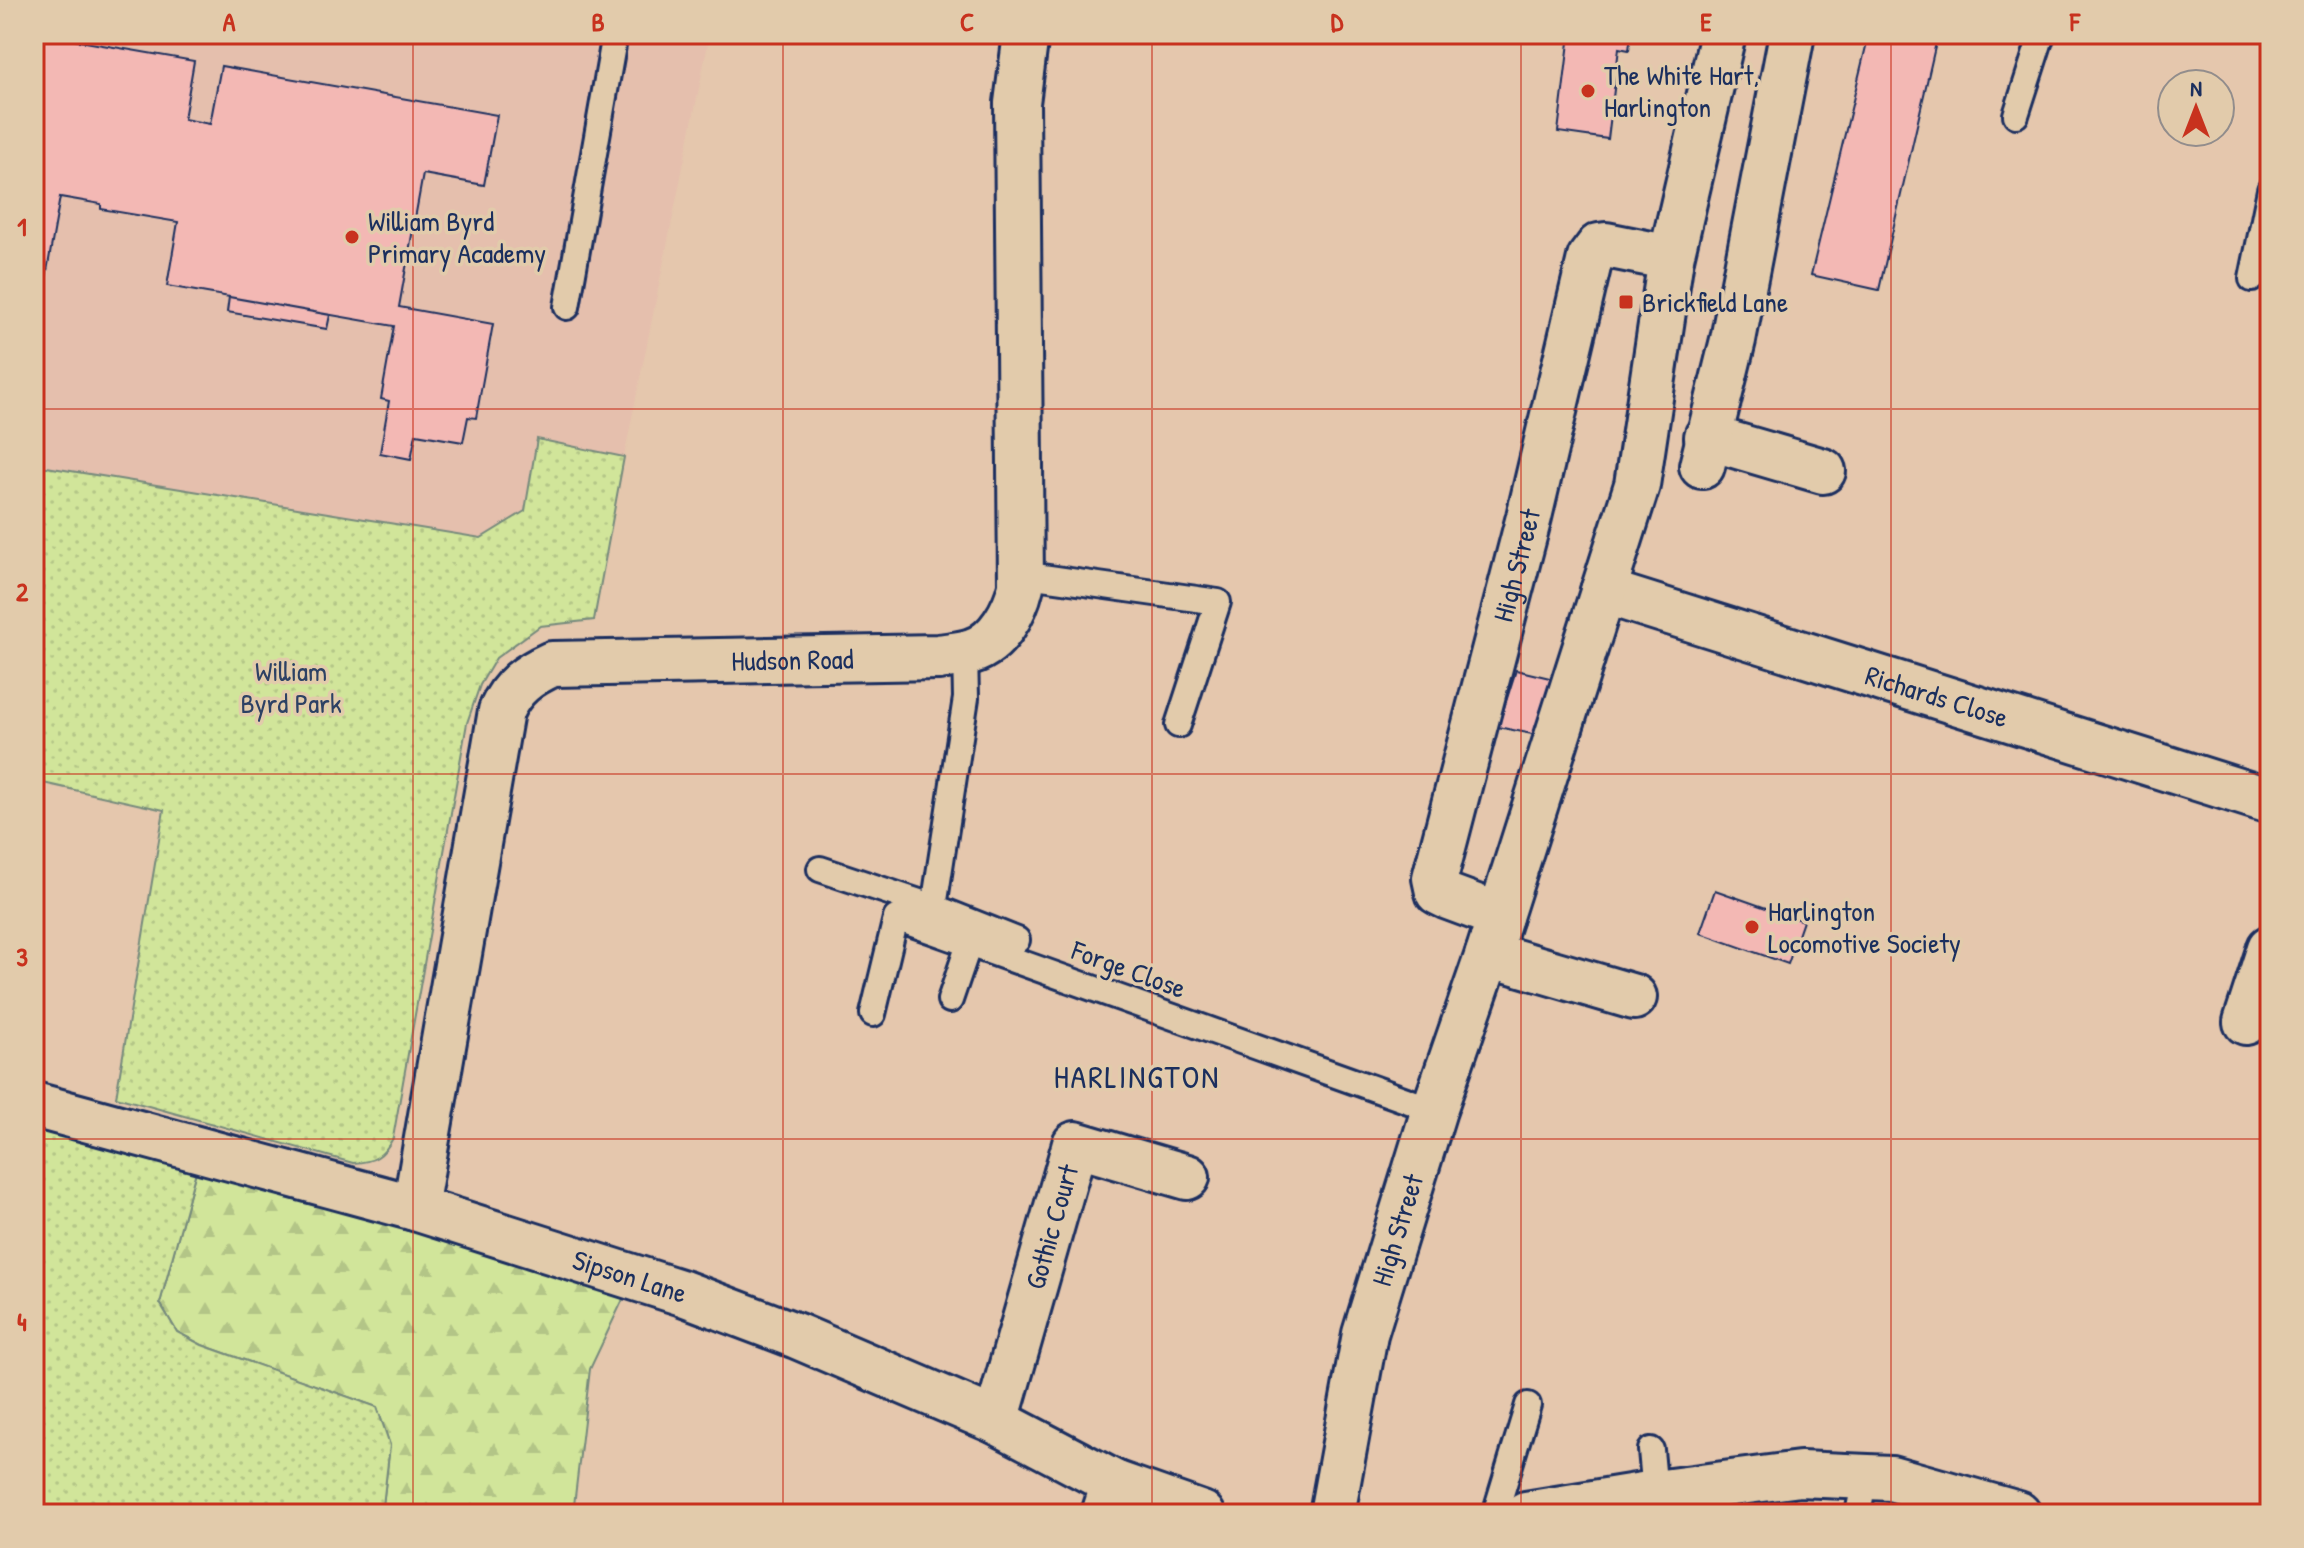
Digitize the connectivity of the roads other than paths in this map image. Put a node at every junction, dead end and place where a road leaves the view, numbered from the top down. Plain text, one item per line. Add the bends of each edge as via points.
1 (614, 34) edge
2 (1026, 34) edge
3 (1723, 34) edge
4 (1792, 34) edge
5 (2042, 34) edge
6 (2016, 115) dead end
7 (2270, 190) edge
8 (1671, 258) junction
9 (2252, 279) dead end
10 (567, 307) dead end
11 (1823, 471) dead end
12 (1021, 574) junction
13 (1603, 591) junction
14 (965, 653) junction
15 (1178, 725) dead end
16 (2270, 801) edge
17 (820, 869) dead end
18 (934, 907) junction
19 (1494, 935) junction
20 (1017, 940) dead end
21 (969, 944) junction
22 (2270, 948) edge
23 (1634, 997) dead end
24 (950, 1000) dead end
25 (873, 1014) dead end
26 (2246, 1022) dead end
27 (34, 1105) edge
28 (1434, 1110) junction
29 (1187, 1177) dead end
30 (415, 1208) junction
31 (1528, 1405) dead end
32 (996, 1421) junction
33 (1651, 1450) dead end
34 (1655, 1493) junction
35 (1862, 1496) edge
36 (1109, 1499) edge
37 (1202, 1514) edge
38 (1332, 1514) edge
39 (1495, 1514) edge
40 (1526, 1514) edge
41 (2018, 1514) edge

1 - 10 lane
2 - 12 street, Hudson Road via 1017,103
3 - 8 street, High Street
4 - 11 street via 1733,340 1704,452
5 - 6 lane
7 - 9 lane
8 - 13 street, High Street via 1637,485
8 - 19 street, High Street via 1606,245 1590,258 1435,878 1438,892
12 - 14 street, Hudson Road via 1011,615 984,646
12 - 15 lane via 1218,602
13 - 16 street, Richards Close
13 - 19 street, High Street
14 - 18 lane via 966,698
14 - 30 street, Hudson Road via 552,664 519,682 501,711
17 - 18 lane
18 - 20 lane
19 - 23 street, High Street
19 - 28 street, High Street
21 - 24 lane
21 - 25 lane, Forge Close via 896,918
21 - 28 lane, Forge Close
22 - 26 street
27 - 30 street, Sipson Lane
28 - 38 street, High Street via 1365,1334
29 - 32 street, Gothic Court via 1075,1144
30 - 32 street, Sipson Lane via 683,1293
31 - 39 lane
32 - 36 street, Sipson Lane
33 - 34 lane
34 - 35 street via 1800,1474
34 - 40 street
35 - 41 street via 1891,1478
36 - 37 street, Sipson Lane

